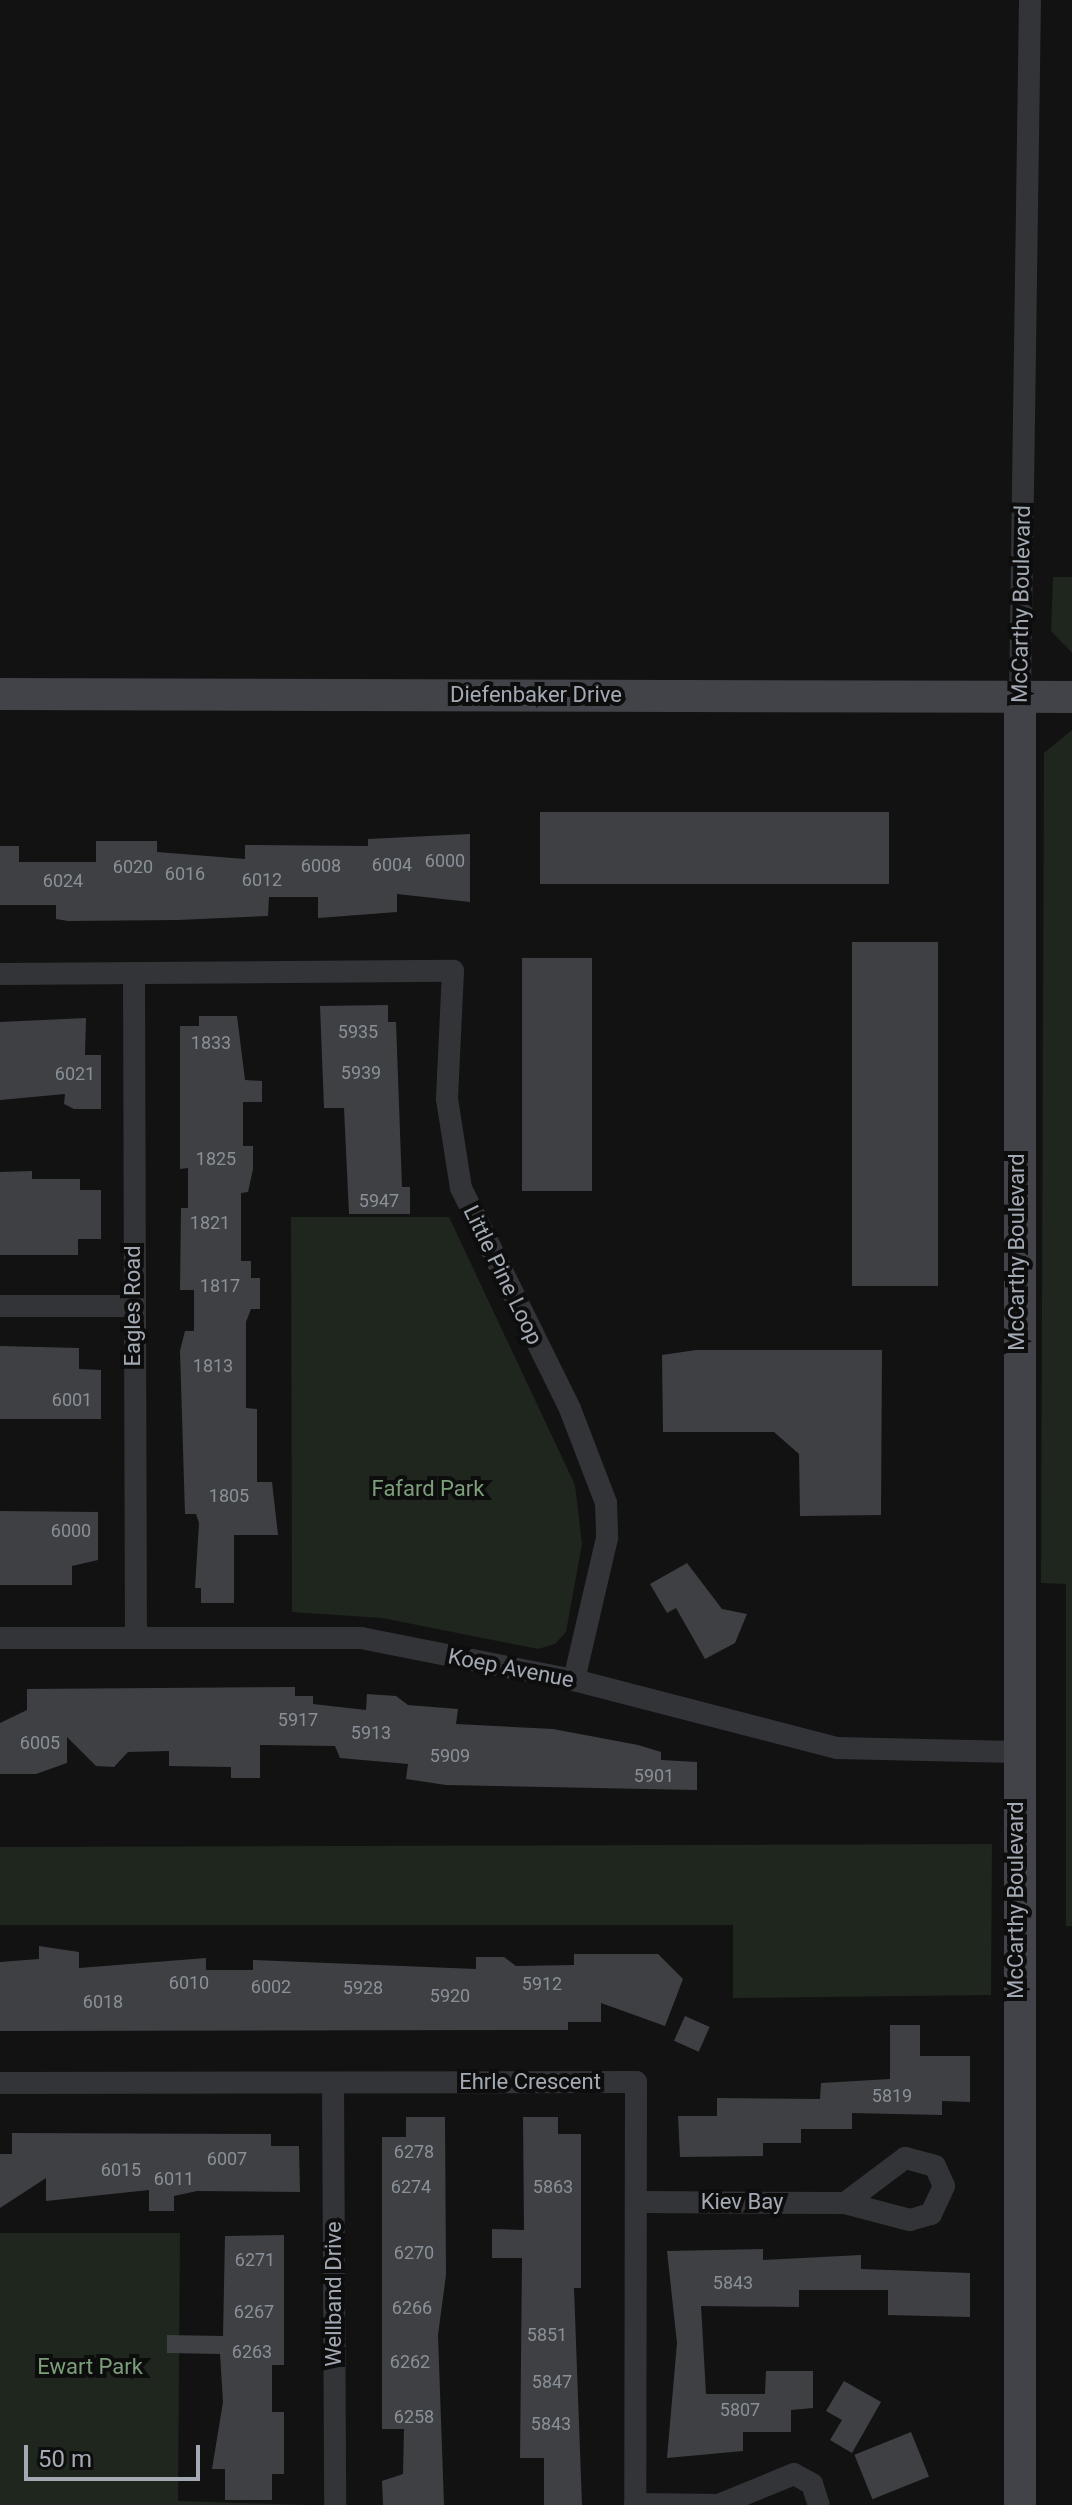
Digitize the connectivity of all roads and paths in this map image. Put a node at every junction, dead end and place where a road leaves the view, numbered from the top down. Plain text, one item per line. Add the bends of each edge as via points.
1 (1030, 0) edge
2 (0, 694) edge
3 (1020, 697) junction
4 (1072, 697) edge
5 (0, 974) edge
6 (134, 975) junction
7 (0, 1306) edge
8 (132, 1306) junction
9 (136, 1637) junction
10 (0, 1638) edge
11 (574, 1680) junction
12 (1015, 1752) junction
13 (0, 2083) edge
14 (333, 2083) junction
15 (639, 2202) junction
16 (845, 2203) dead end
17 (635, 2504) edge
18 (722, 2504) edge
19 (335, 2505) edge
20 (819, 2505) edge
21 (1020, 2505) edge

1 - 3 street, McCarthy Boulevard
2 - 3 main road, Diefenbaker Drive
3 - 4 main road, Diefenbaker Drive
3 - 12 main road, McCarthy Boulevard
5 - 6 street, Little Pine Loop
6 - 8 street, Eagles Road
6 - 11 street, Little Pine Loop via 453,971 447,1099 461,1188 570,1409 606,1503 607,1538
7 - 8 street
8 - 9 street, Eagles Road
9 - 10 street, Koep Avenue
9 - 11 street, Koep Avenue via 361,1638
11 - 12 street, Koep Avenue via 837,1748
12 - 21 main road, McCarthy Boulevard
13 - 14 street, Ehrle Crescent
14 - 15 street, Ehrle Crescent via 636,2082
14 - 19 street, Wellband Drive
15 - 16 street, Kiev Bay
15 - 17 street, Ehrle Crescent
17 - 18 street
18 - 20 street via 794,2474 812,2484

